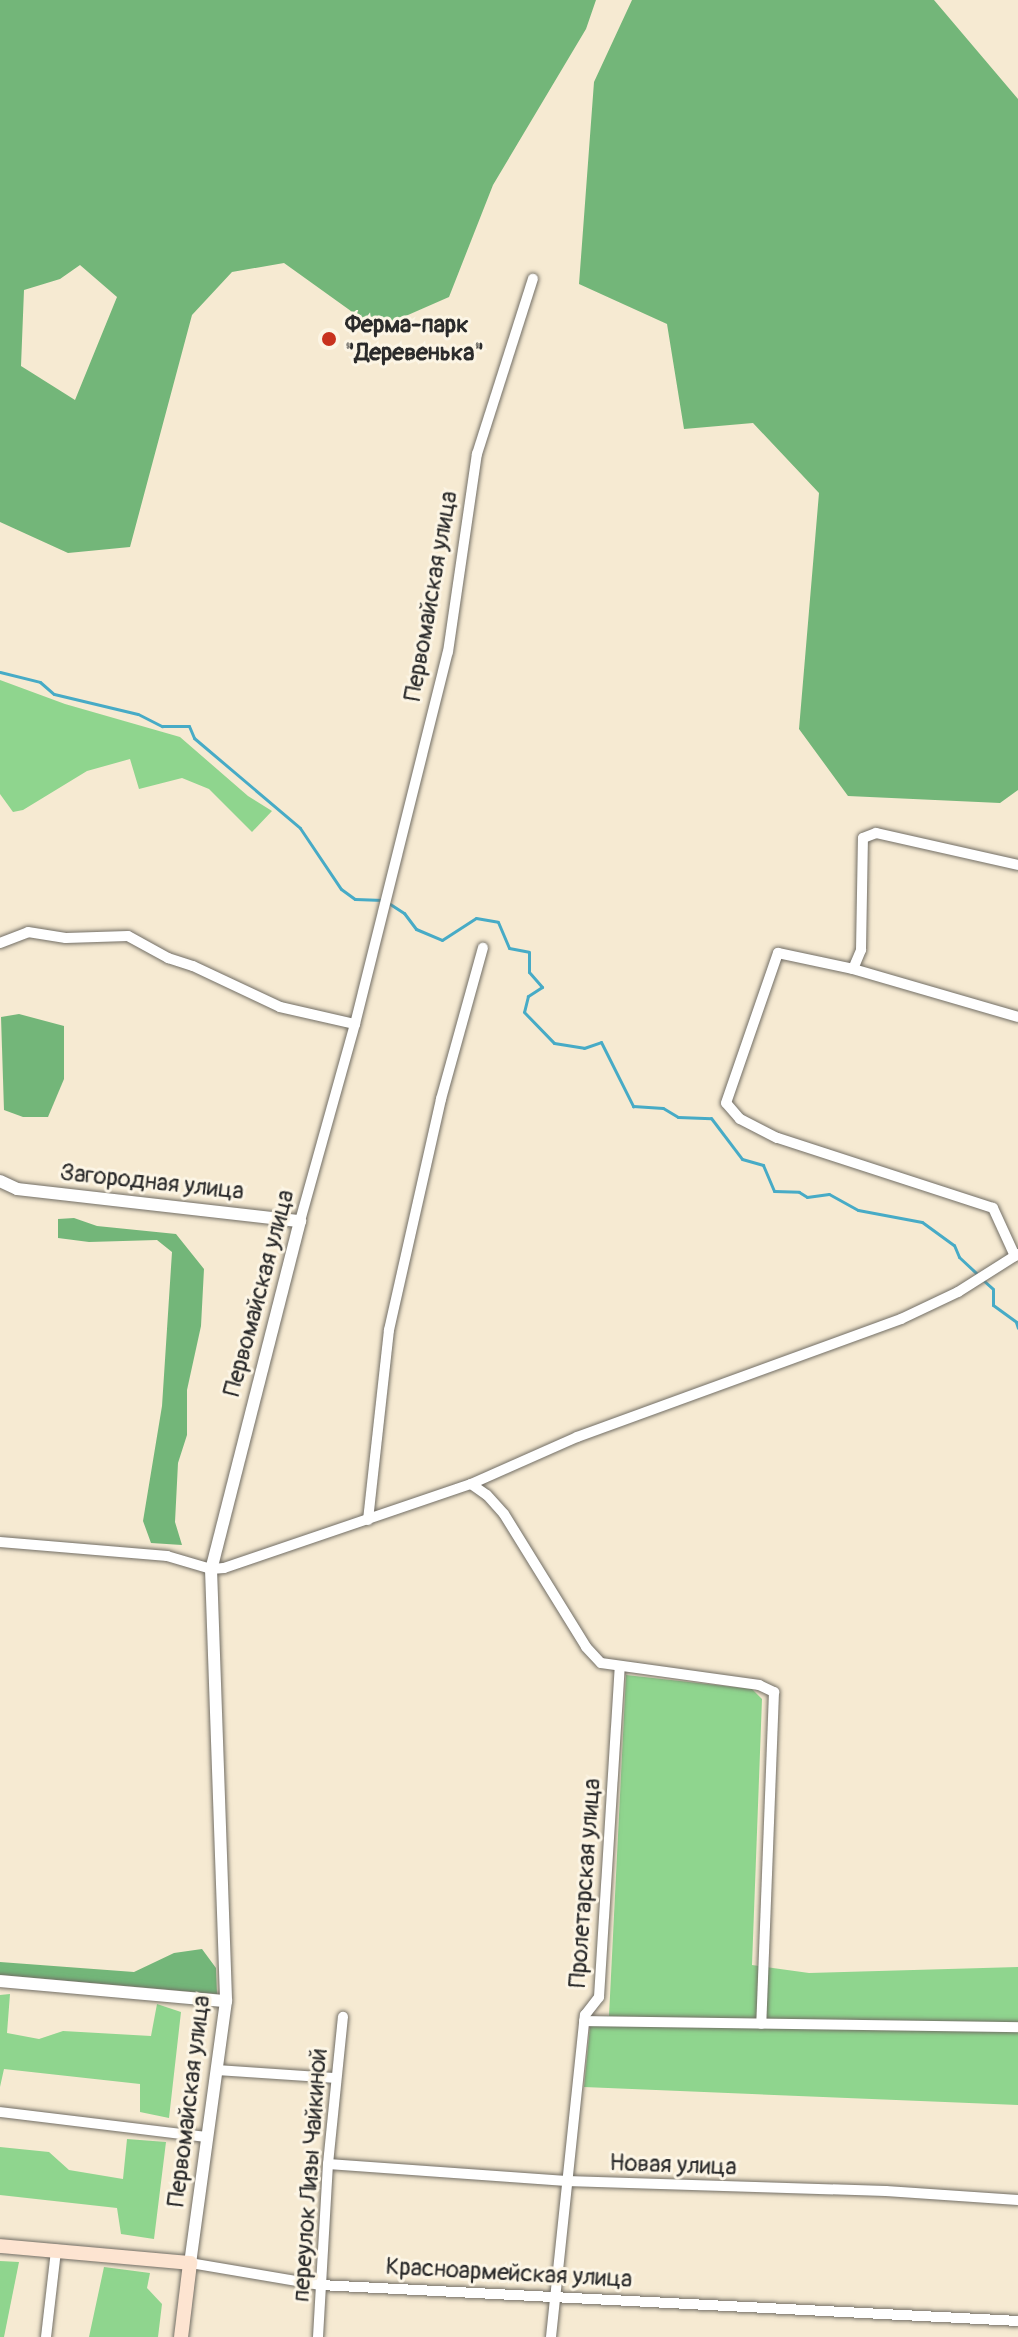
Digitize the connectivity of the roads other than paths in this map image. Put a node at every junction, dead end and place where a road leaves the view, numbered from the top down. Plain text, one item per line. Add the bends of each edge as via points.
1 (533, 279) dead end
2 (1018, 865) edge
3 (0, 943) edge
4 (483, 948) dead end
5 (853, 969) junction
6 (1018, 1017) edge
7 (355, 1024) junction
8 (0, 1181) edge
9 (300, 1221) junction
10 (1016, 1255) edge
11 (471, 1484) junction
12 (368, 1520) junction
13 (0, 1542) edge
14 (211, 1569) junction
15 (620, 1667) junction
16 (0, 1981) edge
17 (226, 2001) junction
18 (343, 2017) dead end
19 (584, 2021) junction
20 (761, 2024) junction
21 (1018, 2027) edge
22 (218, 2070) junction
23 (336, 2078) junction
24 (0, 2112) edge
25 (207, 2137) junction
26 (328, 2164) junction
27 (566, 2181) junction
28 (1018, 2200) edge
29 (0, 2246) edge
30 (56, 2250) junction
31 (190, 2263) junction
32 (320, 2285) junction
33 (554, 2296) junction
34 (1018, 2321) edge
35 (46, 2337) edge
36 (181, 2337) edge
37 (318, 2337) edge
38 (551, 2337) edge

1 - 7 street, Первомайская улица via 477,454 448,652
2 - 5 street via 876,833 863,838 861,950
3 - 7 street via 28,932 66,938 128,936 280,1007
4 - 12 street via 441,1099 389,1330
5 - 6 street
5 - 10 street via 778,953 727,1109 777,1138 993,1208
7 - 9 street, Первомайская улица
8 - 9 street, Загородная улица via 17,1189
9 - 14 street, Первомайская улица
10 - 11 street via 958,1292 901,1319 577,1437
11 - 12 street
11 - 15 street via 504,1514 586,1647 601,1663
12 - 14 street via 241,1564
13 - 14 street via 167,1556
14 - 17 street, Первомайская улица
15 - 19 street, Пролетарская улица via 599,1997
15 - 20 street via 759,1685 774,1692
16 - 17 street
17 - 22 street, Первомайская улица
18 - 23 street, переулок Лизы Чайкиной
19 - 20 street
19 - 27 street, Пролетарская улица
20 - 21 street
22 - 23 street
22 - 25 street, Первомайская улица
23 - 26 street, переулок Лизы Чайкиной
24 - 25 street
25 - 31 street, Первомайская улица
26 - 27 street, Новая улица
26 - 32 street, переулок Лизы Чайкиной
27 - 28 street, Новая улица
27 - 33 street, Пролетарская улица
29 - 30 main road, Красноармейская улица
30 - 31 main road, Красноармейская улица
30 - 35 street
31 - 32 street, Красноармейская улица
31 - 36 main road, Первомайская улица
32 - 33 street, Красноармейская улица
32 - 37 street, переулок Лизы Чайкиной
33 - 34 street, Красноармейская улица
33 - 38 street, Пролетарская улица

